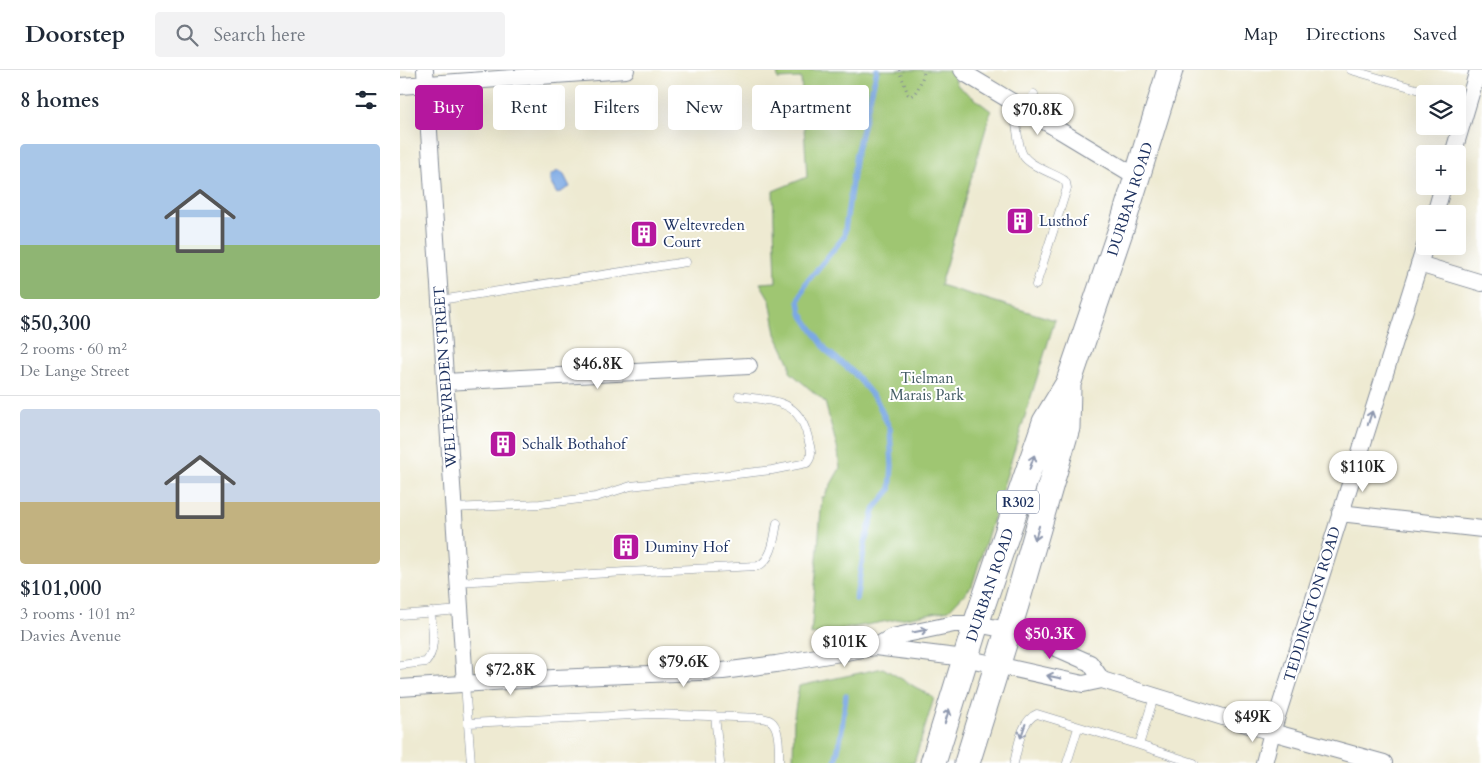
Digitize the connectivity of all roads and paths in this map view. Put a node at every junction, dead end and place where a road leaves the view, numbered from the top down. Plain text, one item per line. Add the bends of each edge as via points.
1 (626, 70) edge
2 (899, 70) edge
3 (925, 70) edge
4 (962, 70) edge
5 (1170, 70) edge
6 (1351, 70) edge
7 (1478, 70) edge
8 (425, 78) edge
9 (400, 86) edge
10 (1416, 89) edge
11 (1034, 94) dead end
12 (1466, 96) edge
13 (1024, 110) junction
14 (1137, 177) junction
15 (1422, 255) edge
16 (686, 262) dead end
17 (1419, 264) junction
18 (1482, 283) edge
19 (1036, 285) dead end
20 (440, 300) junction
21 (749, 366) dead end
22 (445, 382) junction
23 (1068, 384) junction
24 (739, 396) dead end
25 (454, 508) junction
26 (1340, 513) junction
27 (777, 523) dead end
28 (1482, 529) edge
29 (458, 582) junction
30 (460, 610) junction
31 (431, 612) junction
32 (400, 615) edge
33 (976, 624) junction
34 (1008, 630) junction
35 (875, 647) junction
36 (965, 658) junction
37 (998, 664) junction
38 (400, 665) edge
39 (1102, 680) junction
40 (465, 684) junction
41 (400, 688) edge
42 (1154, 697) junction
43 (715, 716) junction
44 (468, 724) junction
45 (1078, 728) junction
46 (1272, 732) junction
47 (1139, 745) junction
48 (471, 763) edge
49 (720, 763) edge
50 (779, 763) edge
51 (932, 763) edge
52 (967, 763) edge
53 (1014, 763) edge
54 (1067, 763) edge
55 (1194, 763) edge
56 (1264, 763) edge
57 (1384, 763) edge

1 - 8 street
2 - 3 path via 911,96 917,91
4 - 13 street
5 - 14 main road, DURBAN ROAD / R302
6 - 10 lane
7 - 12 street
8 - 9 street
8 - 20 street, WELTEVREDEN STREET
11 - 13 lane
13 - 14 street
13 - 19 lane via 1016,124 1023,155 1031,163 1064,180 1067,188
14 - 23 main road, DURBAN ROAD / R302
15 - 17 street, TEDDINGTON ROAD
16 - 20 lane
17 - 18 street
26 -> 17 street, TEDDINGTON ROAD
20 - 22 street, WELTEVREDEN STREET
21 - 22 street
22 - 25 street, WELTEVREDEN STREET
33 -> 23 main road, DURBAN ROAD / R302 via 1045,422
23 -> 34 main road, DURBAN ROAD / R302 via 1067,428
24 - 25 lane via 784,404 796,412 808,435 812,455 809,460 772,470 631,486 596,497 540,504
25 - 29 street, WELTEVREDEN STREET
26 - 28 street
26 - 46 street, TEDDINGTON ROAD
27 - 29 lane via 769,556 758,566
29 - 30 street, WELTEVREDEN STREET
30 - 31 lane
30 - 40 street, WELTEVREDEN STREET
31 - 32 lane
31 - 38 lane via 433,645 430,655 424,662
33 - 34 street
35 -> 33 street via 892,637 954,624
33 - 36 main road, DURBAN ROAD / R302
34 - 37 main road, DURBAN ROAD / R302
34 - 39 street via 1040,640 1090,664
35 - 36 street
35 - 40 street via 723,671
36 - 37 street
51 -> 36 main road, DURBAN ROAD / R302
39 -> 37 street via 1084,684
37 - 52 main road, DURBAN ROAD / R302
39 - 42 street
40 - 41 street
40 - 44 lane
42 - 46 street
42 - 47 lane
43 - 44 lane via 637,714
43 - 49 lane
43 - 50 lane via 769,720 776,727
44 - 48 lane
45 - 47 lane
45 -> 53 lane via 1037,714 1032,716 1024,726
45 - 54 lane
46 - 56 street, TEDDINGTON ROAD
46 - 57 street
47 - 55 lane

